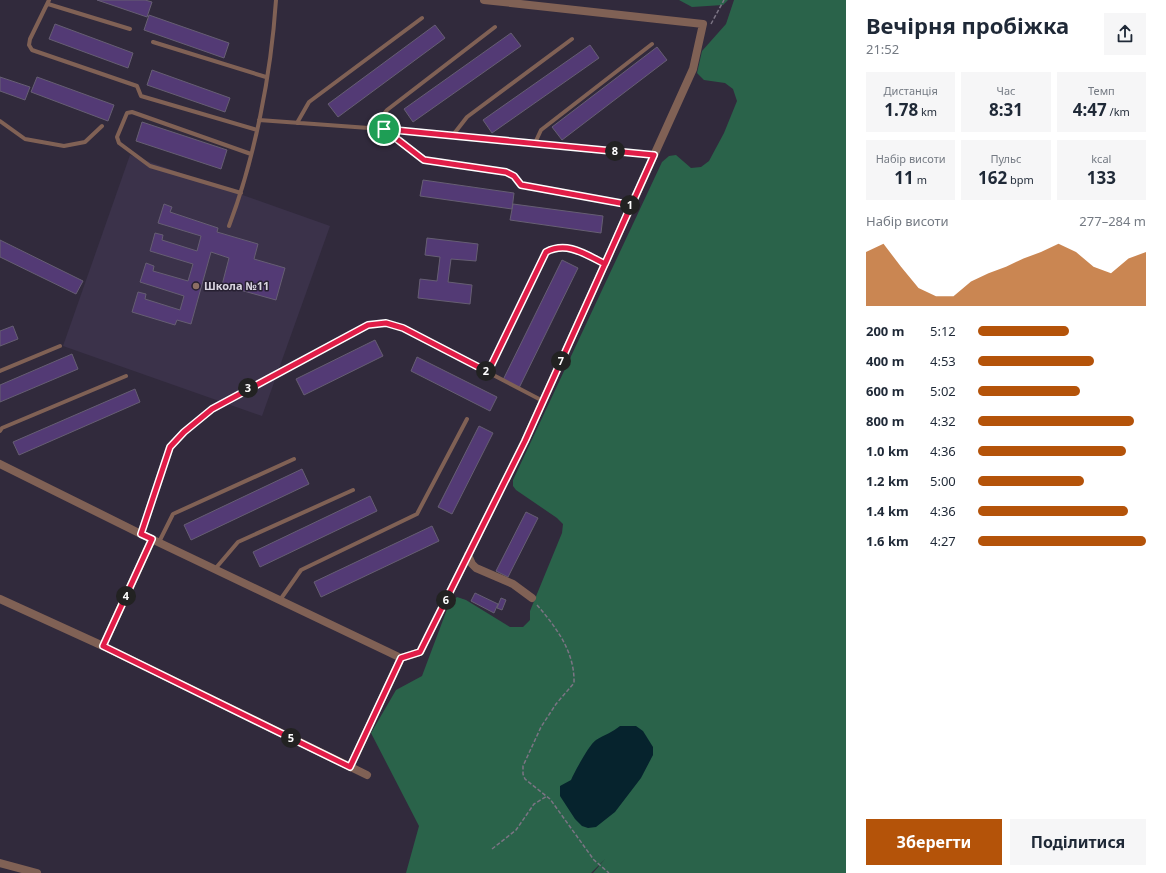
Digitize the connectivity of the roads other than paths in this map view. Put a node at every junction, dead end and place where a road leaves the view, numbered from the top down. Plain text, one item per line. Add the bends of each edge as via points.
1 (276, 0) edge
2 (484, 0) edge
3 (48, 2) edge
4 (422, 18) dead end
5 (495, 27) dead end
6 (130, 29) dead end
7 (572, 39) dead end
8 (153, 42) dead end
9 (652, 44) dead end
10 (266, 77) junction
11 (259, 120) junction
12 (0, 121) edge
13 (297, 123) junction
14 (102, 126) dead end
15 (373, 128) junction
16 (384, 129) junction
17 (257, 130) junction
18 (453, 135) junction
19 (535, 143) junction
20 (252, 154) junction
21 (654, 155) junction
22 (241, 193) junction
23 (631, 205) junction
24 (229, 226) dead end
25 (605, 264) junction
26 (60, 346) dead end
27 (0, 371) edge
28 (488, 372) junction
29 (126, 376) dead end
30 (543, 401) junction
31 (467, 419) dead end
32 (0, 431) edge
33 (294, 459) dead end
34 (0, 464) edge
35 (354, 490) dead end
36 (141, 534) junction
37 (155, 540) junction
38 (468, 555) junction
39 (215, 569) junction
40 (0, 598) edge
41 (532, 598) road end
42 (280, 600) junction
43 (103, 646) junction
44 (401, 658) junction
45 (350, 767) junction
46 (367, 775) dead end
47 (0, 863) edge
48 (37, 873) edge

1 - 10 lane
2 - 21 street via 703,24 693,69
3 - 6 lane
3 - 17 lane via 30,39 32,50 137,86 141,96
4 - 13 lane via 309,102
5 - 15 lane via 387,110
7 - 18 lane via 467,118
8 - 10 lane
9 - 19 lane via 541,130
10 - 11 lane
11 - 13 lane
11 - 17 lane
12 - 14 lane via 25,139 64,146 85,142
13 - 15 lane
15 - 16 lane
16 - 18 lane
16 - 23 lane via 424,160 506,172 514,176 521,185
17 - 20 lane
18 - 19 lane
19 - 21 lane
20 - 22 lane
20 - 22 lane via 132,112 127,113 117,137 119,143 150,166
21 - 23 street
22 - 24 lane
23 - 25 street
25 - 28 lane via 571,247 559,247 546,252
25 - 30 street
26 - 27 lane
28 - 30 lane
28 - 36 lane via 403,328 386,323 368,325 212,409 184,432 170,447
29 - 32 lane
30 - 38 street
31 - 42 lane via 417,514 301,570
33 - 37 lane via 173,514
34 - 36 street
35 - 39 lane via 238,542
36 - 37 street
37 - 39 street
37 - 43 street
38 - 41 street via 476,568 513,584
38 - 44 street via 420,652
39 - 42 street
40 - 43 street
42 - 44 street
43 - 45 street
44 - 45 street
45 - 46 street
47 - 48 street

